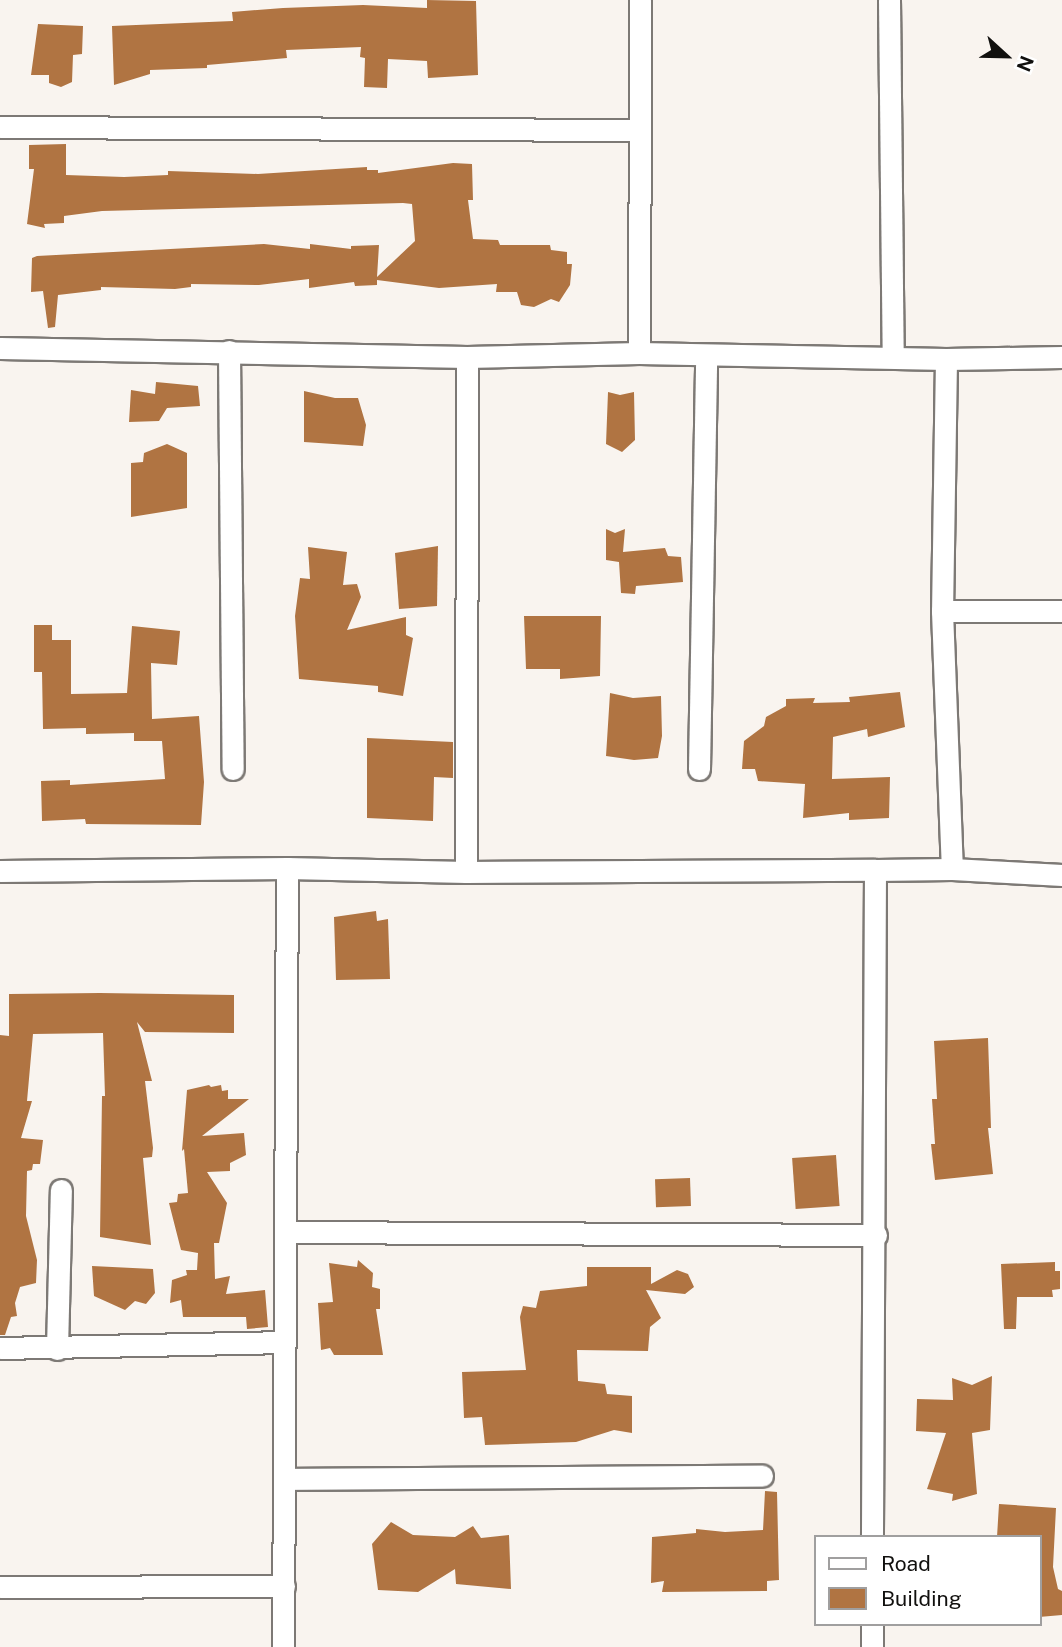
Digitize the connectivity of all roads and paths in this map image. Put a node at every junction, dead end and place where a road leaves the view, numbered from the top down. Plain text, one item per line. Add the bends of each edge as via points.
1 (640, 0) edge
2 (890, 0) edge
3 (0, 127) edge
4 (639, 130) junction
5 (0, 348) edge
6 (229, 351) junction
7 (639, 353) junction
8 (706, 356) junction
9 (893, 356) junction
10 (467, 357) junction
11 (1062, 357) edge
12 (946, 359) junction
13 (943, 611) junction
14 (1062, 611) edge
15 (233, 769) dead end
16 (699, 769) dead end
17 (287, 868) junction
18 (952, 869) junction
19 (875, 870) junction
20 (0, 871) edge
21 (466, 872) junction
22 (1062, 875) edge
23 (61, 1190) dead end
24 (286, 1232) junction
25 (876, 1235) junction
26 (284, 1342) junction
27 (0, 1348) edge
28 (57, 1349) junction
29 (762, 1476) dead end
30 (286, 1479) junction
31 (872, 1535) edge
32 (284, 1586) junction
33 (0, 1587) edge
34 (872, 1626) edge
35 (283, 1647) edge
36 (872, 1647) edge

1 - 4 street
2 - 9 street
3 - 4 street
4 - 7 street
5 - 6 street
6 - 10 street
6 - 15 street
7 - 8 street
7 - 10 street
8 - 9 street
8 - 16 street
9 - 12 street
10 - 21 street
11 - 12 street
12 - 13 street
13 - 14 street
13 - 18 street
17 - 20 street
17 - 21 street
17 - 24 street
18 - 19 street
18 - 22 street
19 - 21 street
19 - 25 street
23 - 28 street
24 - 25 street
24 - 26 street
25 - 31 street
26 - 28 street
26 - 30 street
27 - 28 street
29 - 30 street
30 - 32 street
32 - 33 street
32 - 35 street
34 - 36 street

